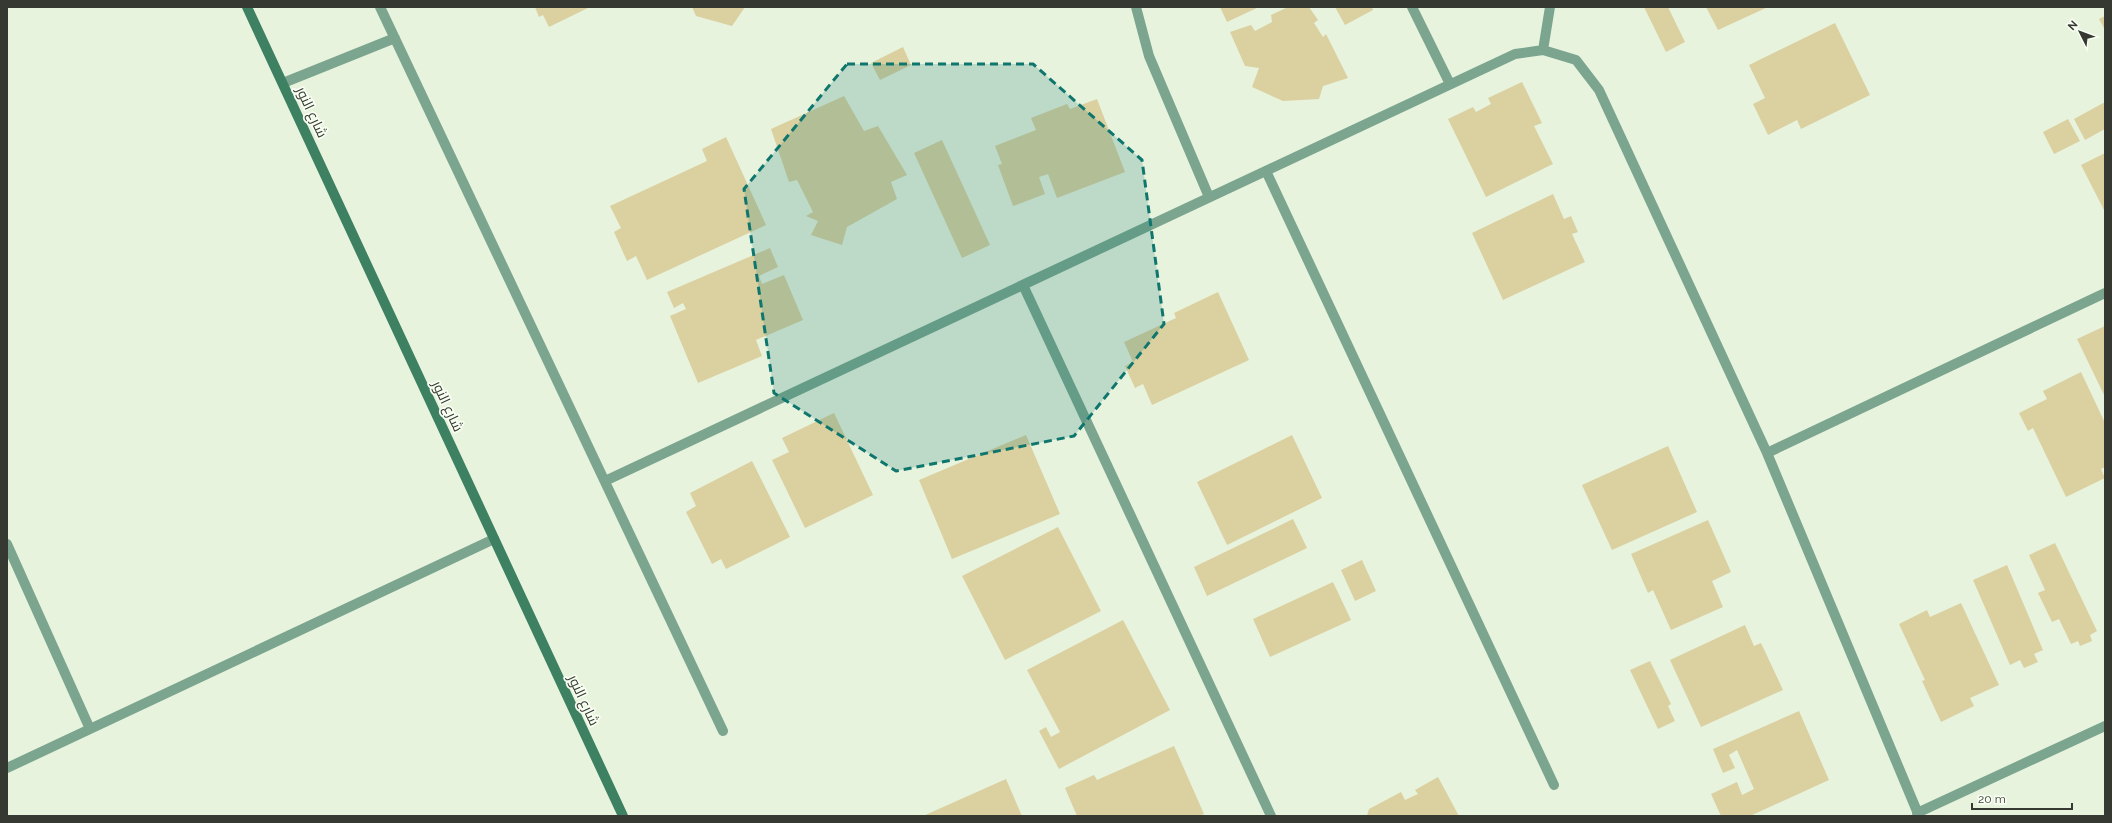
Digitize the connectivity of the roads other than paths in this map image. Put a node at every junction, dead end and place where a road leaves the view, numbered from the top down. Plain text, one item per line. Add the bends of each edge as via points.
1 (247, 7) edge
2 (380, 7) edge
3 (1136, 7) edge
4 (1412, 7) edge
5 (1550, 7) edge
6 (395, 38) junction
7 (1543, 50) junction
8 (283, 83) junction
9 (1450, 84) junction
10 (1266, 171) junction
11 (1209, 198) junction
12 (1023, 285) junction
13 (2105, 293) edge
14 (1767, 453) junction
15 (605, 482) junction
16 (494, 539) junction
17 (7, 544) edge
18 (2105, 726) edge
19 (90, 728) junction
20 (724, 731) dead end
21 (7, 768) edge
22 (1554, 786) dead end
23 (1918, 814) edge
24 (623, 816) edge
25 (1271, 816) edge

1 - 8 street, شارع النور
2 - 6 street
3 - 11 street via 1149,56
4 - 9 street
5 - 7 street
6 - 8 street
6 - 15 street
7 - 9 street via 1515,54
7 - 14 street via 1576,60 1599,90
8 - 16 street, شارع النور
9 - 10 street
10 - 11 street
10 - 22 street
11 - 12 street
12 - 15 street
12 - 25 street
13 - 14 street
14 - 23 street
15 - 20 street
16 - 19 street
16 - 24 street, شارع النور
17 - 19 street
18 - 23 street
19 - 21 street

